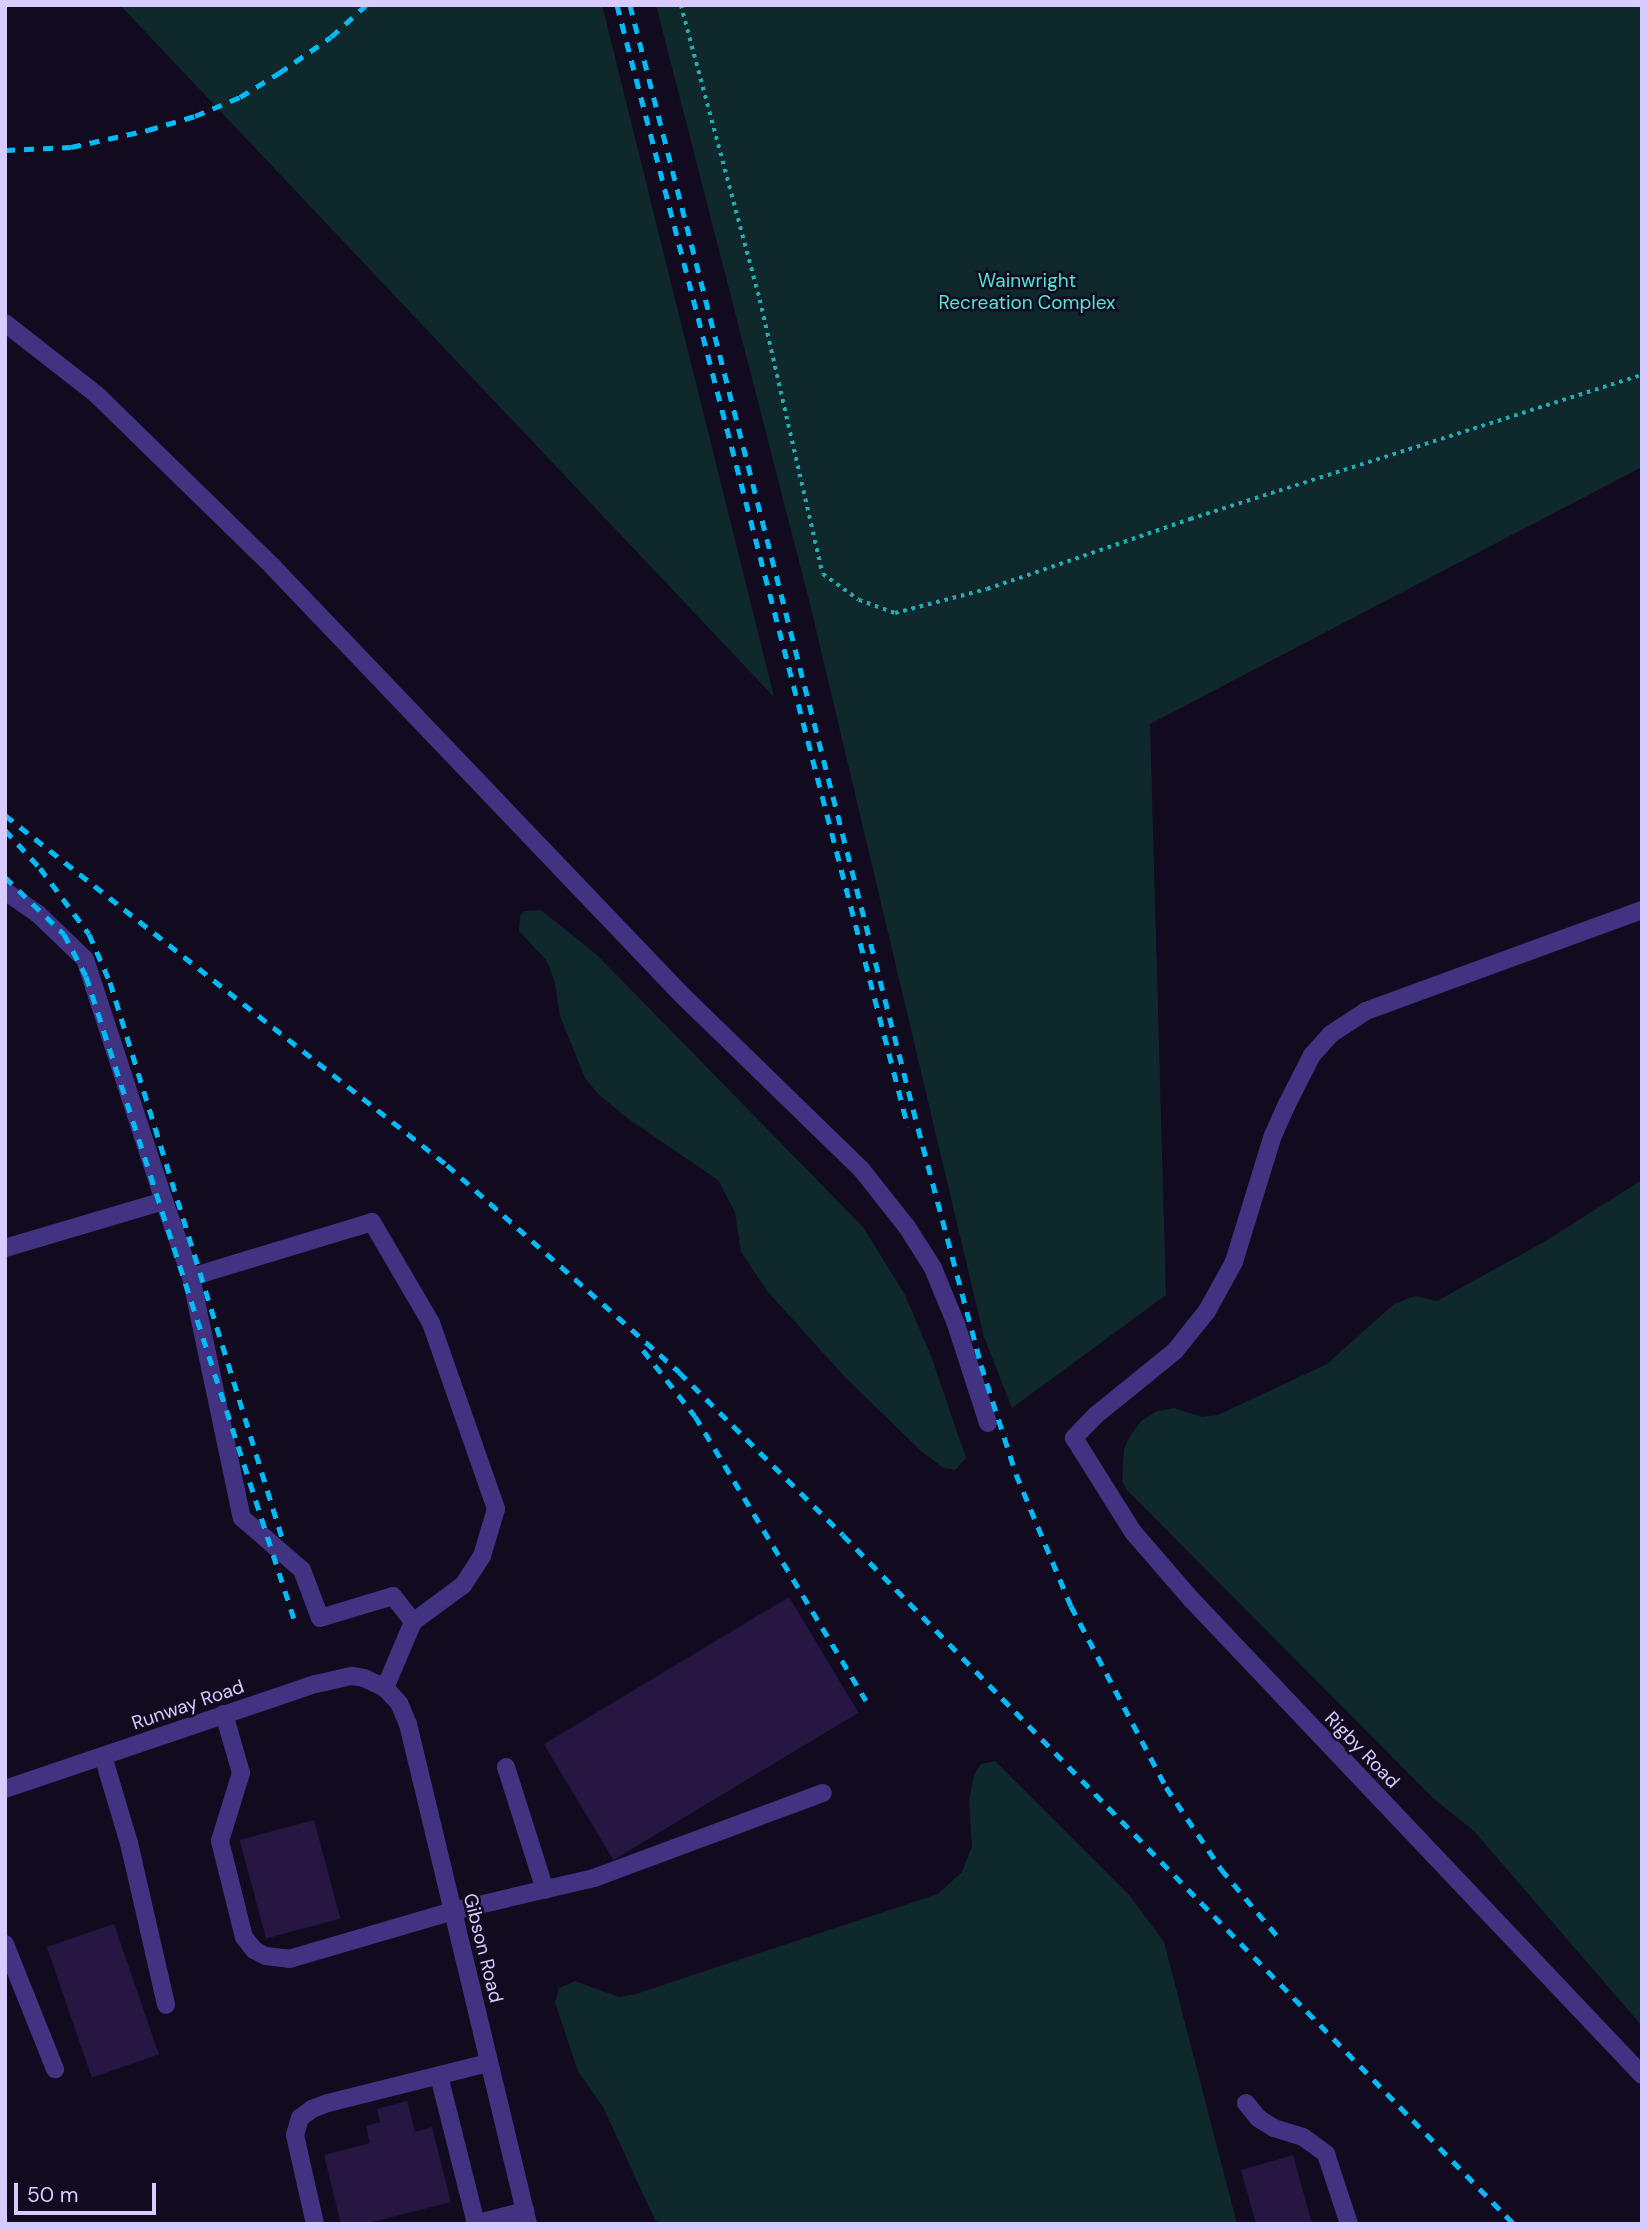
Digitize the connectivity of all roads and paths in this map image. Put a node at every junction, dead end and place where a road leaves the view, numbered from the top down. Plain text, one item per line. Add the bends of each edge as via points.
1 (681, 5) edge
2 (5, 323) edge
3 (1642, 375) edge
4 (5, 891) edge
5 (1642, 910) edge
6 (164, 1201) junction
7 (5, 1248) edge
8 (191, 1277) junction
9 (988, 1423) dead end
10 (413, 1622) junction
11 (385, 1688) junction
12 (224, 1714) junction
13 (103, 1756) junction
14 (506, 1767) dead end
15 (5, 1789) edge
16 (823, 1793) dead end
17 (545, 1890) junction
18 (453, 1912) junction
19 (5, 1944) edge
20 (166, 2005) dead end
21 (489, 2063) junction
22 (55, 2069) dead end
23 (1642, 2075) edge
24 (439, 2076) junction
25 (1246, 2103) dead end
26 (526, 2217) edge
27 (315, 2224) edge
28 (475, 2224) edge
29 (1349, 2224) edge

1 - 3 path via 760,300 823,574 859,600 895,613 987,589
2 - 9 street via 97,395 273,566 683,996 861,1169 933,1269
4 - 6 street via 37,913 85,959
5 - 23 street, Rigby Road via 1366,1011 1331,1034 1312,1055 1287,1104 1234,1262 1207,1311 1175,1351 1074,1438 1133,1532 1191,1599
6 - 7 street
6 - 8 street
8 - 10 street via 242,1518 302,1570 320,1618 393,1596
8 - 10 street via 372,1222 431,1323 496,1509 482,1556 463,1585
10 - 11 street
11 - 12 street, Runway Road via 364,1678 343,1677
11 - 18 street, Gibson Road via 399,1703 408,1724
12 - 13 street, Runway Road
12 - 18 street via 241,1773 220,1841 244,1937 254,1950 289,1959
13 - 15 street, Runway Road
13 - 20 street via 129,1843
14 - 17 street
16 - 17 street via 593,1878
17 - 18 street
18 - 21 street, Gibson Road
19 - 22 street
21 - 24 street
21 - 26 street, Gibson Road
24 - 27 street via 328,2104 300,2118 295,2135
24 - 28 street
25 - 29 street via 1258,2118 1303,2137 1326,2154
26 - 28 street

